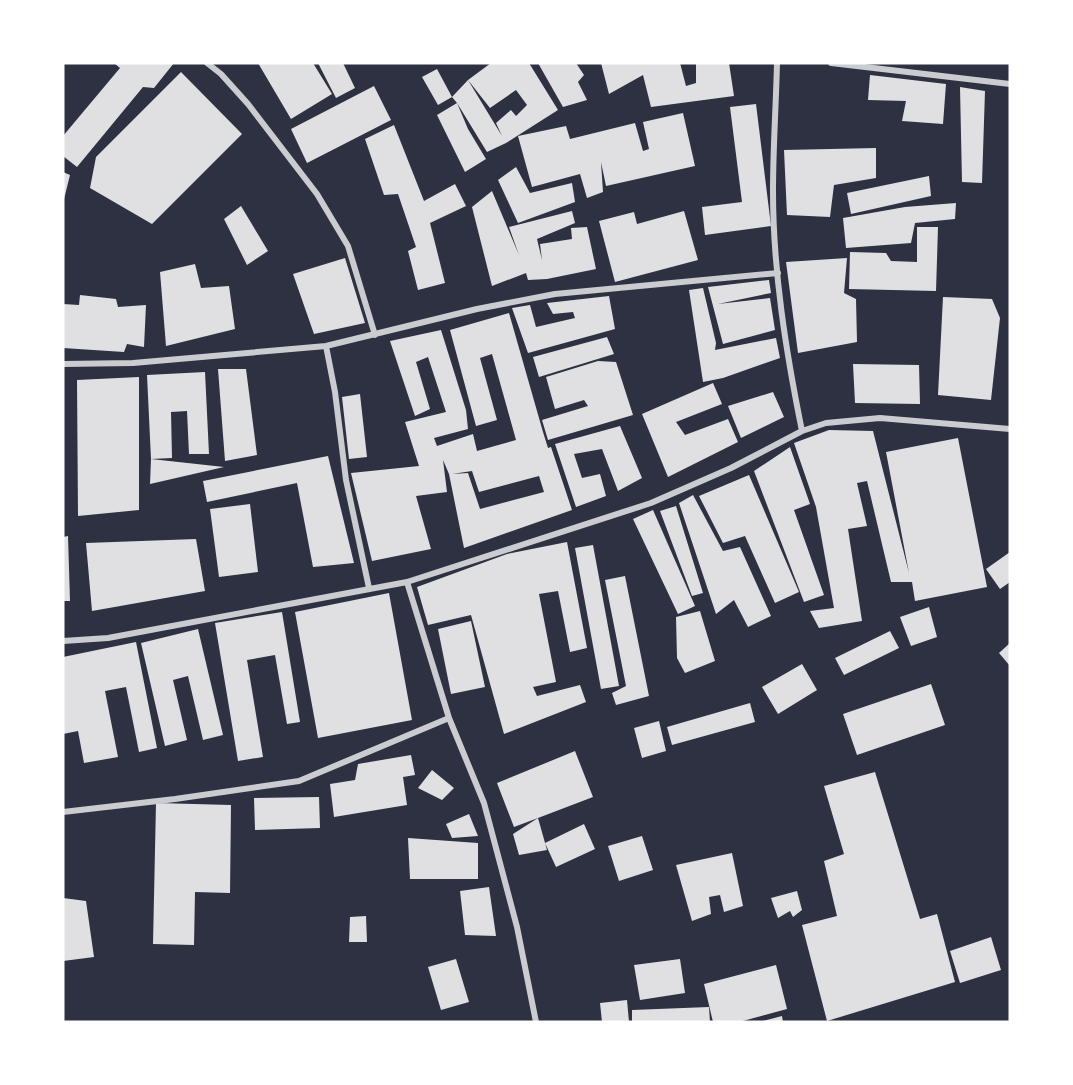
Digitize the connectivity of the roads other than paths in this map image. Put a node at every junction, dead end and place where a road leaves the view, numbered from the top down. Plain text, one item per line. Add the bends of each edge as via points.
1 (207, 63) edge
2 (777, 63) edge
3 (831, 63) edge
4 (1010, 84) edge
5 (778, 273) junction
6 (375, 336) junction
7 (326, 346) junction
8 (63, 364) edge
9 (1010, 429) edge
10 (802, 431) junction
11 (407, 582) junction
12 (369, 588) junction
13 (63, 641) edge
14 (449, 718) junction
15 (63, 812) edge
16 (536, 1022) edge

1 - 6 street via 248,104 317,194 348,246
2 - 5 street via 773,192
3 - 4 street
5 - 6 street via 555,294 477,309
5 - 10 street
6 - 7 street
7 - 8 street via 133,363
7 - 12 street via 346,480
9 - 10 street via 880,418 826,423
10 - 11 street via 651,504
11 - 12 street
11 - 14 street
12 - 13 street via 108,638
14 - 15 street via 300,781
14 - 16 street via 484,803 517,927

